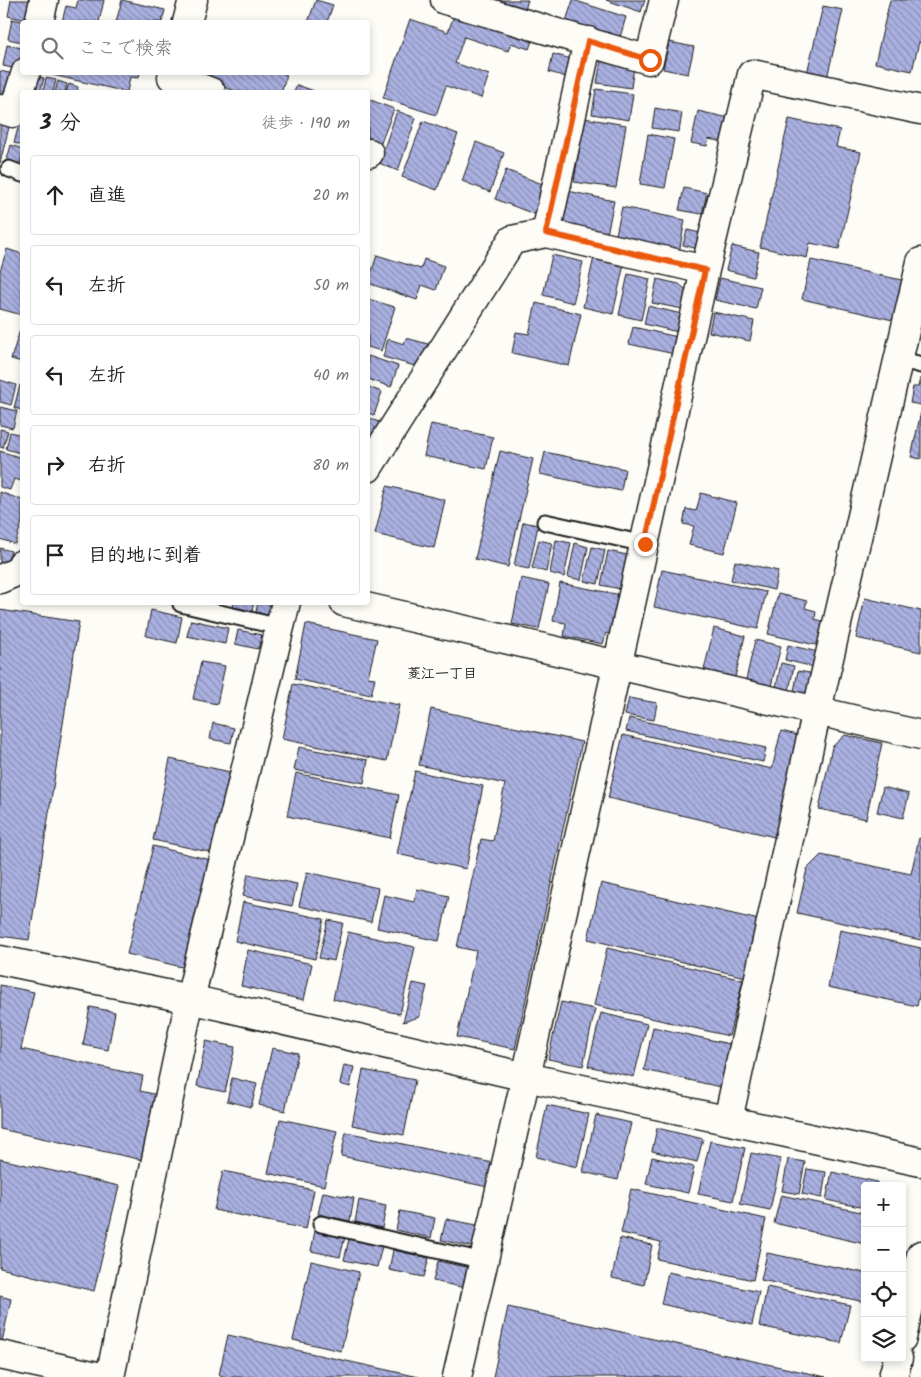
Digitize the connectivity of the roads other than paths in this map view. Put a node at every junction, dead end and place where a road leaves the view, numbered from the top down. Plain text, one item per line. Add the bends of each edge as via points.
1 (44, 0) edge
2 (193, 0) edge
3 (445, 0) edge
4 (664, 0) edge
5 (39, 20) edge
6 (188, 20) edge
7 (588, 41) junction
8 (25, 75) edge
9 (171, 81) edge
10 (204, 90) edge
11 (13, 107) edge
12 (921, 110) edge
13 (546, 233) junction
14 (921, 262) edge
15 (705, 270) junction
16 (910, 362) edge
17 (370, 465) edge
18 (545, 522) dead end
19 (645, 544) junction
20 (20, 570) edge
21 (0, 579) edge
22 (190, 605) edge
23 (357, 605) edge
24 (283, 615) edge
25 (618, 666) junction
26 (817, 710) junction
27 (921, 735) edge
28 (0, 960) edge
29 (190, 999) junction
30 (526, 1077) junction
31 (728, 1120) junction
32 (921, 1162) edge
33 (321, 1224) dead end
34 (921, 1255) edge
35 (484, 1260) junction
36 (906, 1321) edge
37 (0, 1355) edge
38 (897, 1362) edge
39 (102, 1377) edge
40 (110, 1377) edge
41 (457, 1377) edge
42 (893, 1377) edge

1 - 5 street
2 - 6 street
3 - 7 street
4 - 7 street via 650,60
7 - 13 street
8 - 11 street
9 - 10 street
12 - 15 street via 752,74
13 - 15 street
13 - 17 street via 512,240
14 - 16 street
15 - 19 street
16 - 26 street
18 - 19 lane
19 - 25 street
20 - 21 street
22 - 24 lane
23 - 25 street
24 - 29 street
25 - 26 street
25 - 30 street
26 - 27 street
26 - 31 street
28 - 29 street
29 - 30 street
29 - 40 street
30 - 31 street
30 - 35 street
31 - 32 street
33 - 35 lane
34 - 36 street
35 - 41 street
37 - 39 street
38 - 42 street

